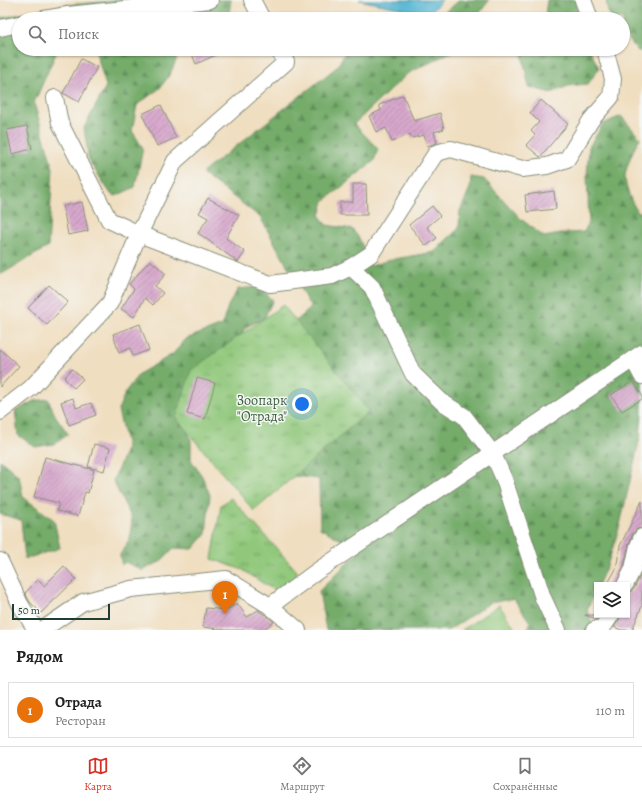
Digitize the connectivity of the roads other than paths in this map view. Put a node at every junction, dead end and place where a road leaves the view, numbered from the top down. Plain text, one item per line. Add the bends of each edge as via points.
1 (210, 0) edge
2 (252, 0) edge
3 (583, 0) edge
4 (88, 12) edge
5 (258, 12) edge
6 (587, 12) edge
7 (12, 25) edge
8 (0, 28) edge
9 (282, 56) edge
10 (607, 56) edge
11 (55, 98) dead end
12 (139, 234) junction
13 (351, 267) junction
14 (637, 356) edge
15 (642, 376) edge
16 (0, 412) edge
17 (492, 454) junction
18 (642, 537) edge
19 (0, 561) edge
20 (626, 582) edge
21 (270, 606) junction
22 (609, 618) edge
23 (36, 630) edge
24 (42, 630) edge
25 (298, 630) edge
26 (558, 630) edge
27 (594, 630) edge

1 - 4 lane
2 - 5 lane
3 - 6 lane
7 - 8 lane
9 - 12 lane via 286,62 174,161
10 - 13 lane via 612,79 611,97 591,120 567,159 547,166 522,169 451,149 436,153 371,254
11 - 12 lane via 60,123 109,220
12 - 13 lane via 270,284 332,276
12 - 16 lane via 110,303 31,388
13 - 17 lane via 372,287 413,374 442,402 464,416
14 - 15 lane
14 - 17 lane
17 - 21 lane via 316,572
17 - 26 lane via 504,479 542,598
18 - 20 lane
19 - 23 lane via 20,604
21 - 24 lane via 226,579 138,588 83,602
21 - 25 lane
22 - 27 lane via 603,627

